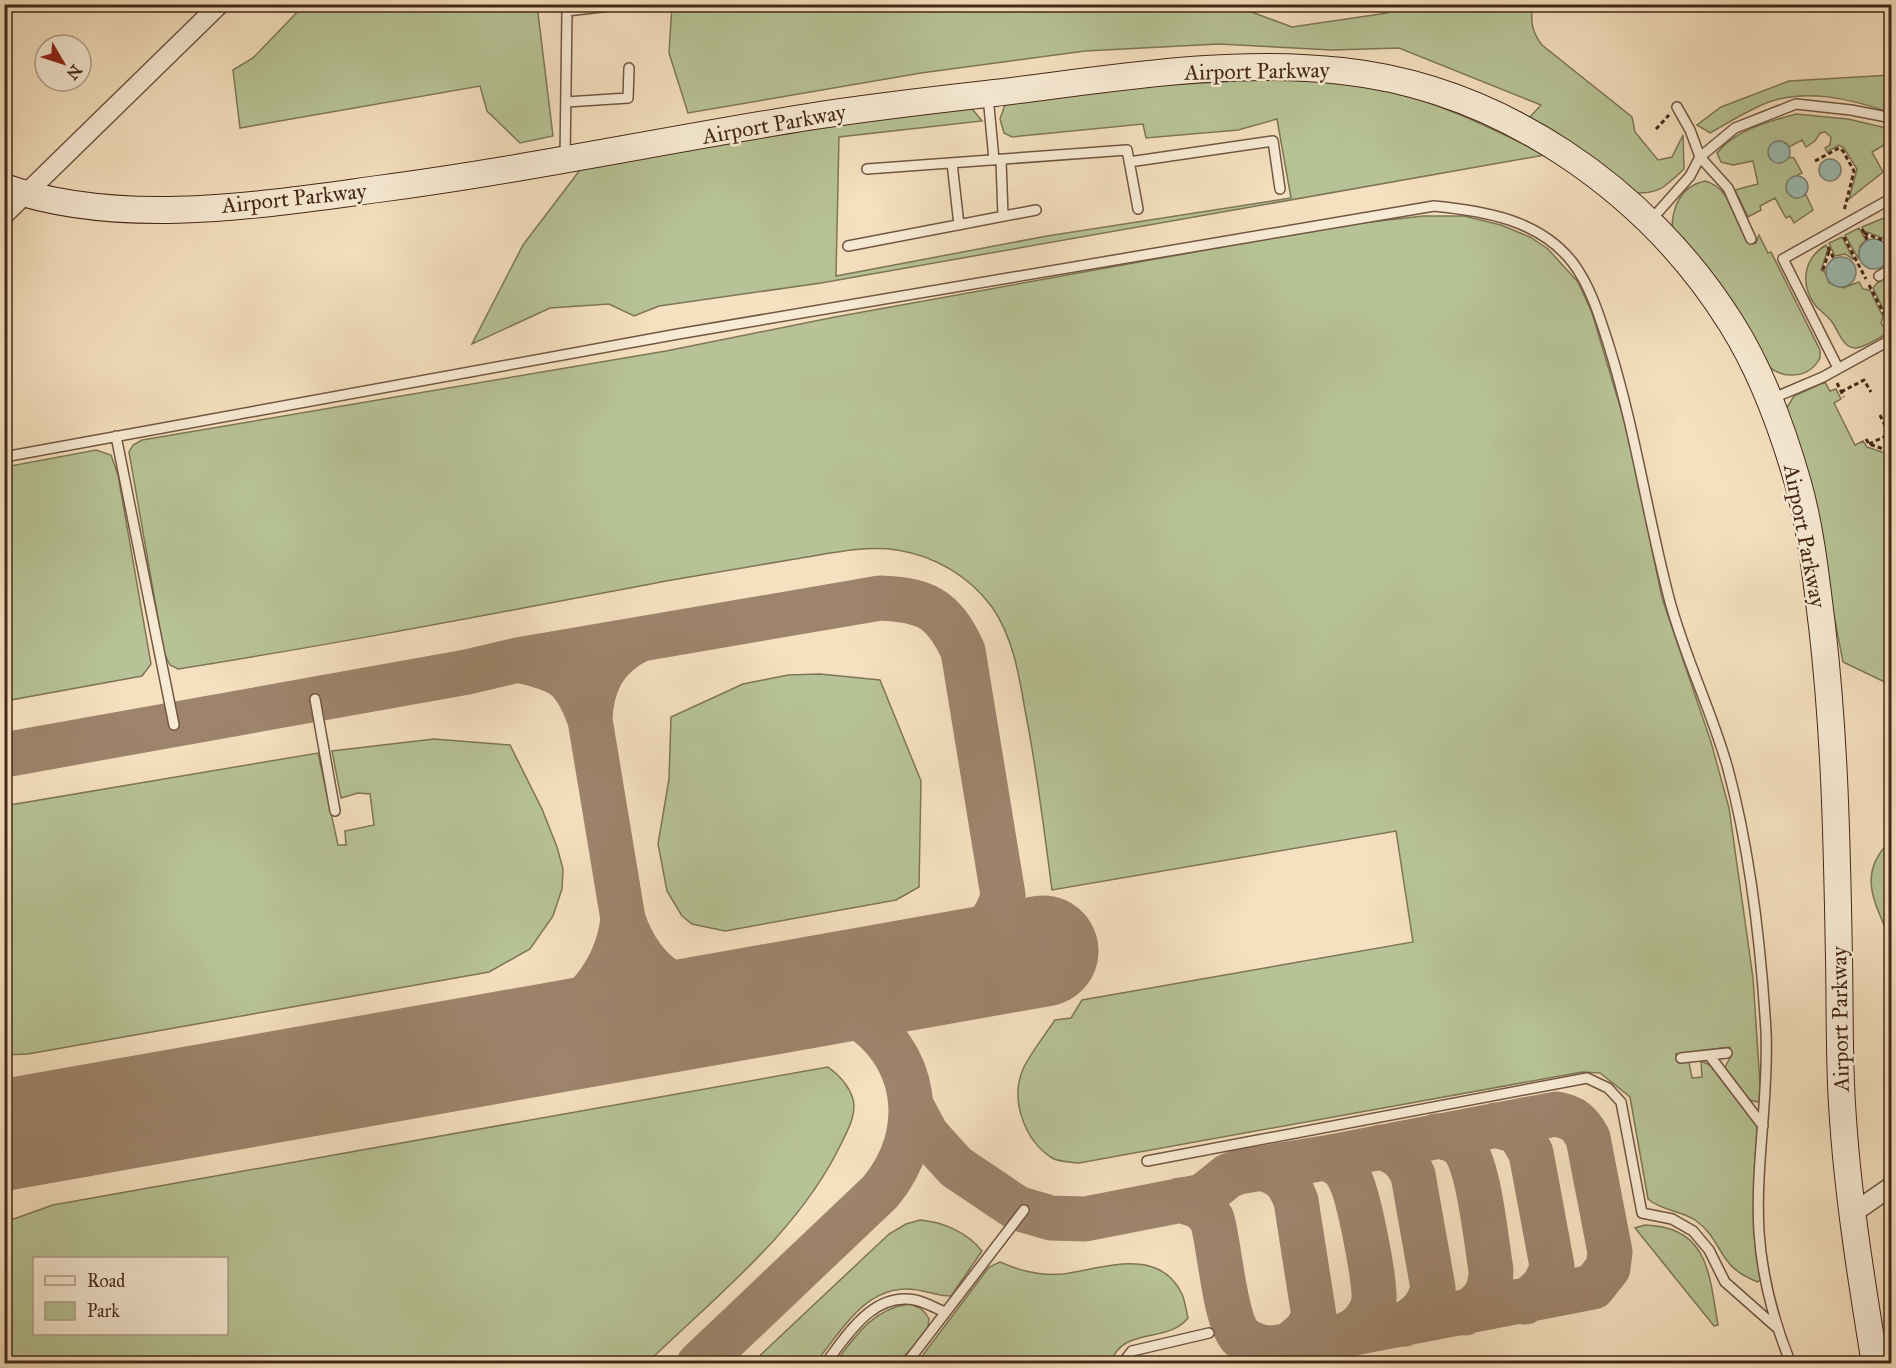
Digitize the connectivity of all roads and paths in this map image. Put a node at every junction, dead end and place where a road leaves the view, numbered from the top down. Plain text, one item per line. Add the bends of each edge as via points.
1 (220, 4) edge
2 (627, 4) edge
3 (629, 68) dead end
4 (988, 93) junction
5 (566, 102) junction
6 (1677, 107) joint
7 (1892, 118) edge
8 (1656, 129) dead end
9 (1700, 157) junction
10 (998, 160) junction
11 (565, 161) junction
12 (1815, 161) dead end
13 (1130, 162) junction
14 (952, 163) junction
15 (867, 169) dead end
16 (1280, 189) dead end
17 (15, 191) edge
18 (1892, 198) edge
19 (1138, 209) dead end
20 (1036, 210) dead end
21 (4, 215) edge
22 (1003, 216) junction
23 (1649, 222) junction
24 (959, 225) junction
25 (1839, 228) junction
26 (1864, 233) dead end
27 (1751, 239) dead end
28 (1882, 240) dead end
29 (848, 246) dead end
30 (1830, 250) dead end
31 (1892, 269) edge
32 (1823, 270) dead end
33 (1879, 276) dead end
34 (1892, 339) edge
35 (1838, 368) junction
36 (1841, 392) dead end
37 (1871, 392) dead end
38 (1771, 399) junction
39 (1880, 415) dead end
40 (1890, 433) edge
41 (116, 436) junction
42 (1866, 439) dead end
43 (1869, 444) junction
44 (1892, 452) edge
45 (4, 457) edge
46 (315, 699) dead end
47 (174, 725) dead end
48 (335, 811) dead end
49 (1727, 1053) dead end
50 (1709, 1055) junction
51 (1681, 1058) dead end
52 (1763, 1126) junction
53 (1147, 1161) dead end
54 (1892, 1186) edge
55 (1024, 1210) dead end
56 (1852, 1213) junction
57 (946, 1312) junction
58 (1776, 1327) junction
59 (1209, 1333) dead end
60 (825, 1364) edge
61 (906, 1364) edge
62 (1122, 1364) edge
63 (1791, 1364) edge
64 (1875, 1364) edge

1 - 17 street
2 - 5 lane via 567,11
3 - 5 lane via 628,98
4 - 10 lane
4 - 11 main road, Airport Parkway via 801,118
4 - 23 main road, Airport Parkway via 1220,68 1292,67 1378,76 1466,101 1534,135 1615,190
5 - 11 lane
6 - 8 path
6 - 9 lane
7 - 9 lane via 1796,104 1736,128
9 - 23 lane via 1690,176
9 - 27 lane via 1728,188
10 - 13 lane via 1127,150
10 - 14 lane
10 - 22 lane
11 - 17 main road, Airport Parkway via 336,195 216,207 127,210
12 - 25 path via 1839,148 1854,171
13 - 16 lane via 1273,141
13 - 19 lane
14 - 15 lane
14 - 24 lane
17 - 21 street
18 - 25 lane
20 - 22 lane
22 - 24 lane
23 - 38 main road, Airport Parkway via 1693,269 1731,322
24 - 29 lane
25 - 35 lane via 1783,260
26 - 28 path
30 - 32 path
31 - 33 lane
34 - 35 lane
35 - 38 lane
36 - 37 path via 1864,380
38 - 56 main road, Airport Parkway via 1805,513 1830,691 1837,805 1841,1102
39 - 40 path
40 - 43 path
41 - 45 lane
41 - 47 lane
41 - 52 lane via 678,334 1434,206 1512,220 1548,238 1563,252 1591,296 1621,385 1670,602 1728,767 1745,842 1766,1030
42 - 43 path
43 - 44 path
46 - 48 lane
49 - 50 lane
50 - 51 lane
50 - 52 lane
52 - 58 lane via 1759,1232
53 - 58 lane via 1587,1078 1608,1088 1621,1102 1642,1214 1672,1219 1693,1231 1709,1250 1725,1282
54 - 56 street
55 - 57 lane
56 - 64 main road, Airport Parkway
57 - 60 lane via 918,1300 896,1298 876,1306 854,1326
57 - 61 lane
58 - 63 lane
59 - 62 lane via 1132,1352

